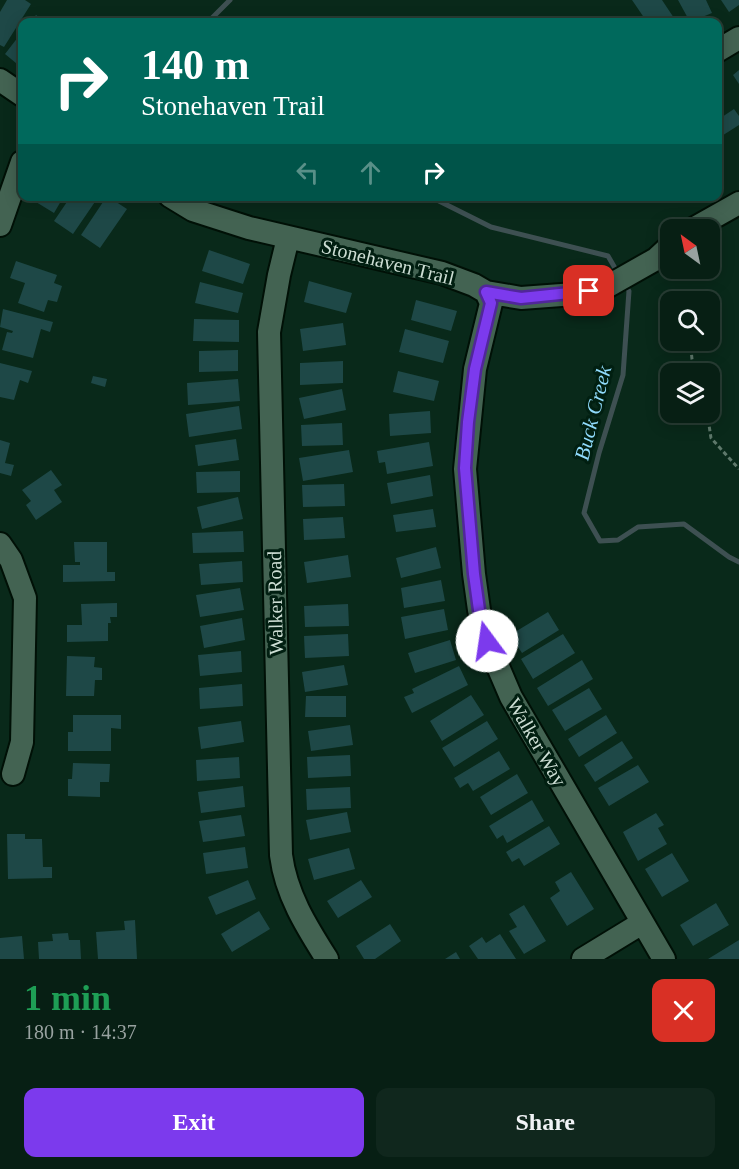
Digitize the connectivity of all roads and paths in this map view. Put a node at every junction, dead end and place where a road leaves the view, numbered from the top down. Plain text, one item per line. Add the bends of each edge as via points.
1 (739, 38) edge
2 (722, 48) edge
3 (0, 80) edge
4 (18, 92) edge
5 (18, 173) edge
6 (178, 201) edge
7 (739, 203) edge
8 (711, 219) edge
9 (0, 225) edge
10 (288, 238) junction
11 (660, 255) edge
12 (486, 292) junction
13 (709, 423) edge
14 (739, 469) edge
15 (0, 544) edge
16 (13, 774) dead end
17 (642, 923) junction
18 (320, 956) edge
19 (583, 959) edge
20 (664, 959) edge

1 - 2 street
3 - 4 street
5 - 9 street
6 - 10 street, Stonehaven Trail via 193,210
7 - 8 street
10 - 12 street, Stonehaven Trail via 442,273
10 - 18 street, Walker Road via 268,332 281,855 288,889
11 - 12 street, Stonehaven Trail via 603,289 521,298
12 - 17 street, Walker Way via 491,303 475,369 465,468 479,610 487,641 511,697
13 - 14 path via 711,438
15 - 16 street via 11,560 25,597 22,742
17 - 19 street
17 - 20 street, Walker Way

